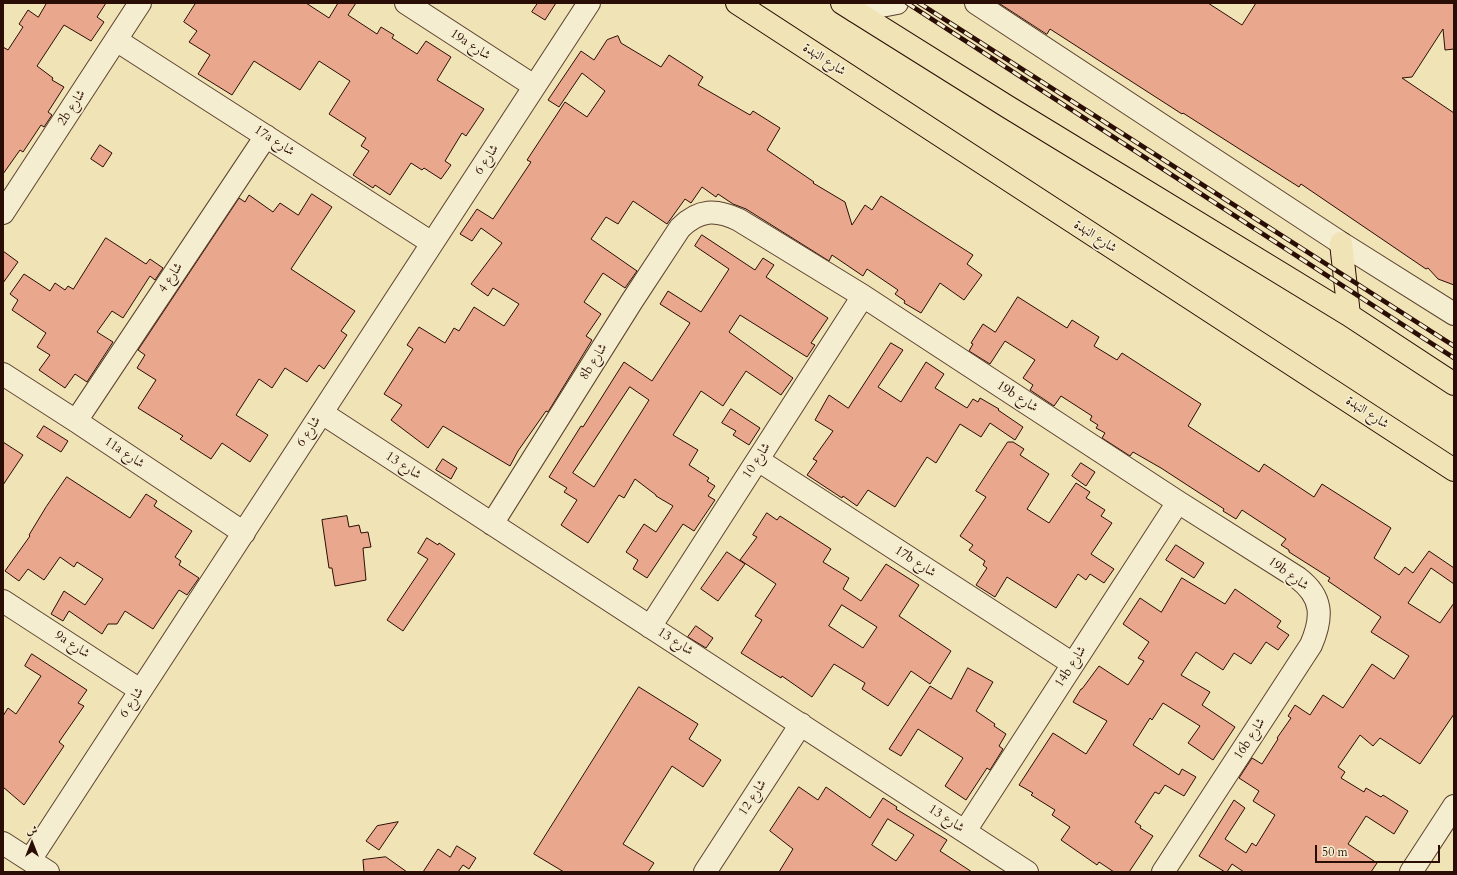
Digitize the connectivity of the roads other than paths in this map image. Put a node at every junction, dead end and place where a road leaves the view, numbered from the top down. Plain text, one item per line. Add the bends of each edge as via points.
1 (140, 3) edge
2 (406, 3) edge
3 (589, 3) edge
4 (737, 3) edge
5 (897, 3) edge
6 (976, 3) edge
7 (848, 7) edge
8 (116, 40) junction
9 (534, 86) junction
10 (266, 136) junction
11 (3, 213) edge
12 (708, 213) joint
13 (432, 243) junction
14 (1341, 243) junction
15 (863, 296) junction
16 (1454, 314) edge
17 (1349, 315) junction
18 (3, 374) edge
19 (1454, 384) edge
20 (322, 413) junction
21 (76, 421) junction
22 (758, 460) junction
23 (1454, 470) edge
24 (1178, 502) junction
25 (492, 524) junction
26 (244, 533) junction
27 (1316, 599) joint
28 (3, 601) edge
29 (650, 627) junction
30 (1073, 664) junction
31 (140, 690) junction
32 (801, 724) junction
33 (1454, 806) edge
34 (965, 831) junction
35 (3, 843) edge
36 (30, 860) junction
37 (48, 872) edge
38 (705, 872) edge
39 (1027, 872) edge
40 (1163, 872) edge
41 (1411, 872) edge

1 - 8 street, 2b شارع
2 - 9 street, 19a شارع
3 - 9 street, شارع 6
4 - 23 main road, شارع النهدة
5 - 7 street
6 - 14 street
7 - 17 main road
8 - 10 street, 17a شارع
8 - 11 street, 2b شارع
9 - 13 street, شارع 6
10 - 13 street, 17a شارع
10 - 21 street, شارع 4
12 - 15 street, 19b شارع via 728,214
12 - 25 street, 8b شارع via 697,215 680,228
13 - 20 street, شارع 6
14 - 16 street
14 - 17 main road
15 - 22 street, شارع 10
15 - 24 street, 19b شارع
17 - 19 main road
18 - 21 street, 11a شارع
20 - 25 street, شارع 13
20 - 26 street, شارع 6
21 - 26 street, 11a شارع
22 - 29 street, شارع 10
22 - 30 street, 17b شارع
24 - 27 street, 19b شارع via 1298,578 1310,588
24 - 30 street, 14b شارع
25 - 29 street, شارع 13
26 - 31 street, شارع 6
27 - 40 street, 16b شارع via 1319,614 1317,630 1311,645
28 - 31 street, 9a شارع
29 - 32 street, شارع 13
30 - 34 street, 14b شارع
31 - 36 street, شارع 6
32 - 34 street, شارع 13
32 - 38 street, شارع 12
33 - 41 street
34 - 39 street, شارع 13
35 - 36 street
36 - 37 street

